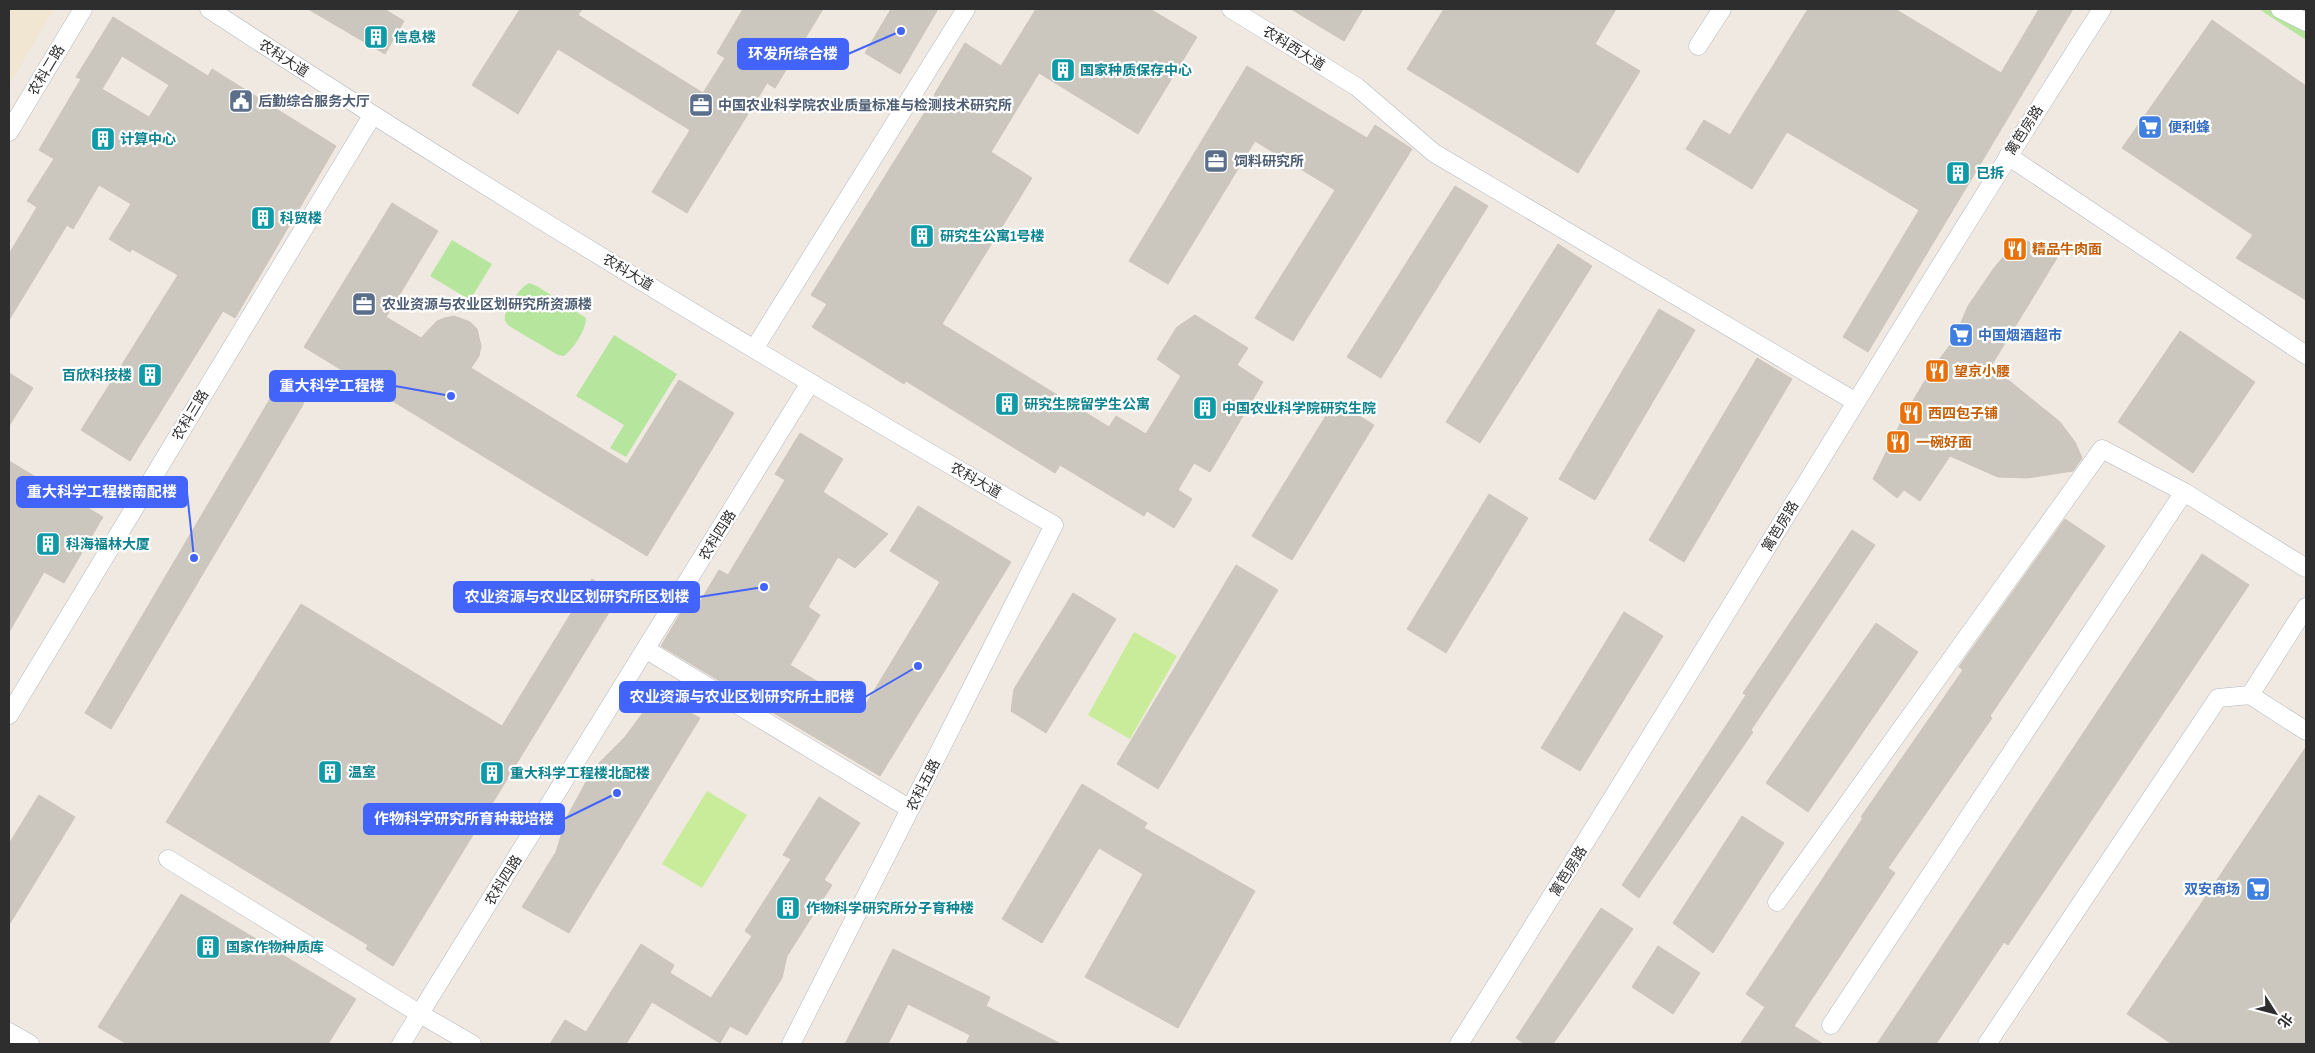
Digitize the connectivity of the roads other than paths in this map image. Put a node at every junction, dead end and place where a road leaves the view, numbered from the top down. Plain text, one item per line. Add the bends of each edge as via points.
1 (83, 9) edge
2 (208, 9) edge
3 (966, 9) edge
4 (1231, 9) edge
5 (1722, 9) edge
6 (2102, 9) edge
7 (2280, 9) edge
8 (2306, 22) edge
9 (1698, 46) dead end
10 (372, 116) junction
11 (9, 132) edge
12 (2008, 156) junction
13 (754, 349) junction
14 (2306, 355) edge
15 (810, 383) junction
16 (1856, 402) junction
17 (2184, 492) junction
18 (1054, 525) joint
19 (2306, 568) edge
20 (2306, 607) edge
21 (646, 650) junction
22 (2250, 694) junction
23 (9, 715) edge
24 (2306, 731) edge
25 (910, 809) junction
26 (168, 859) dead end
27 (1778, 902) dead end
28 (420, 1014) junction
29 (1831, 1025) dead end
30 (9, 1032) edge
31 (30, 1044) edge
32 (401, 1044) edge
33 (472, 1044) edge
34 (791, 1044) edge
35 (1459, 1044) edge
36 (1987, 1044) edge

1 - 11 street, 农科二路
2 - 10 street, 农科大道
3 - 13 street
4 - 16 street, 农科西大道 via 1357,88 1434,153
5 - 9 street
6 - 12 street, 篱笆房路
7 - 8 street
10 - 13 street, 农科大道
10 - 23 street, 农科三路
12 - 14 street
12 - 16 street, 篱笆房路
13 - 15 street, 农科大道
15 - 18 street, 农科大道
15 - 21 street, 农科四路
16 - 35 street, 篱笆房路
17 - 19 street
17 - 27 street via 2102,449
17 - 29 street
18 - 25 street, 农科五路
20 - 22 street
21 - 25 street
21 - 28 street, 农科四路
22 - 24 street
22 - 36 street via 2218,698
25 - 34 street, 农科五路
26 - 28 street
28 - 32 street, 农科四路
28 - 33 street
30 - 31 street

